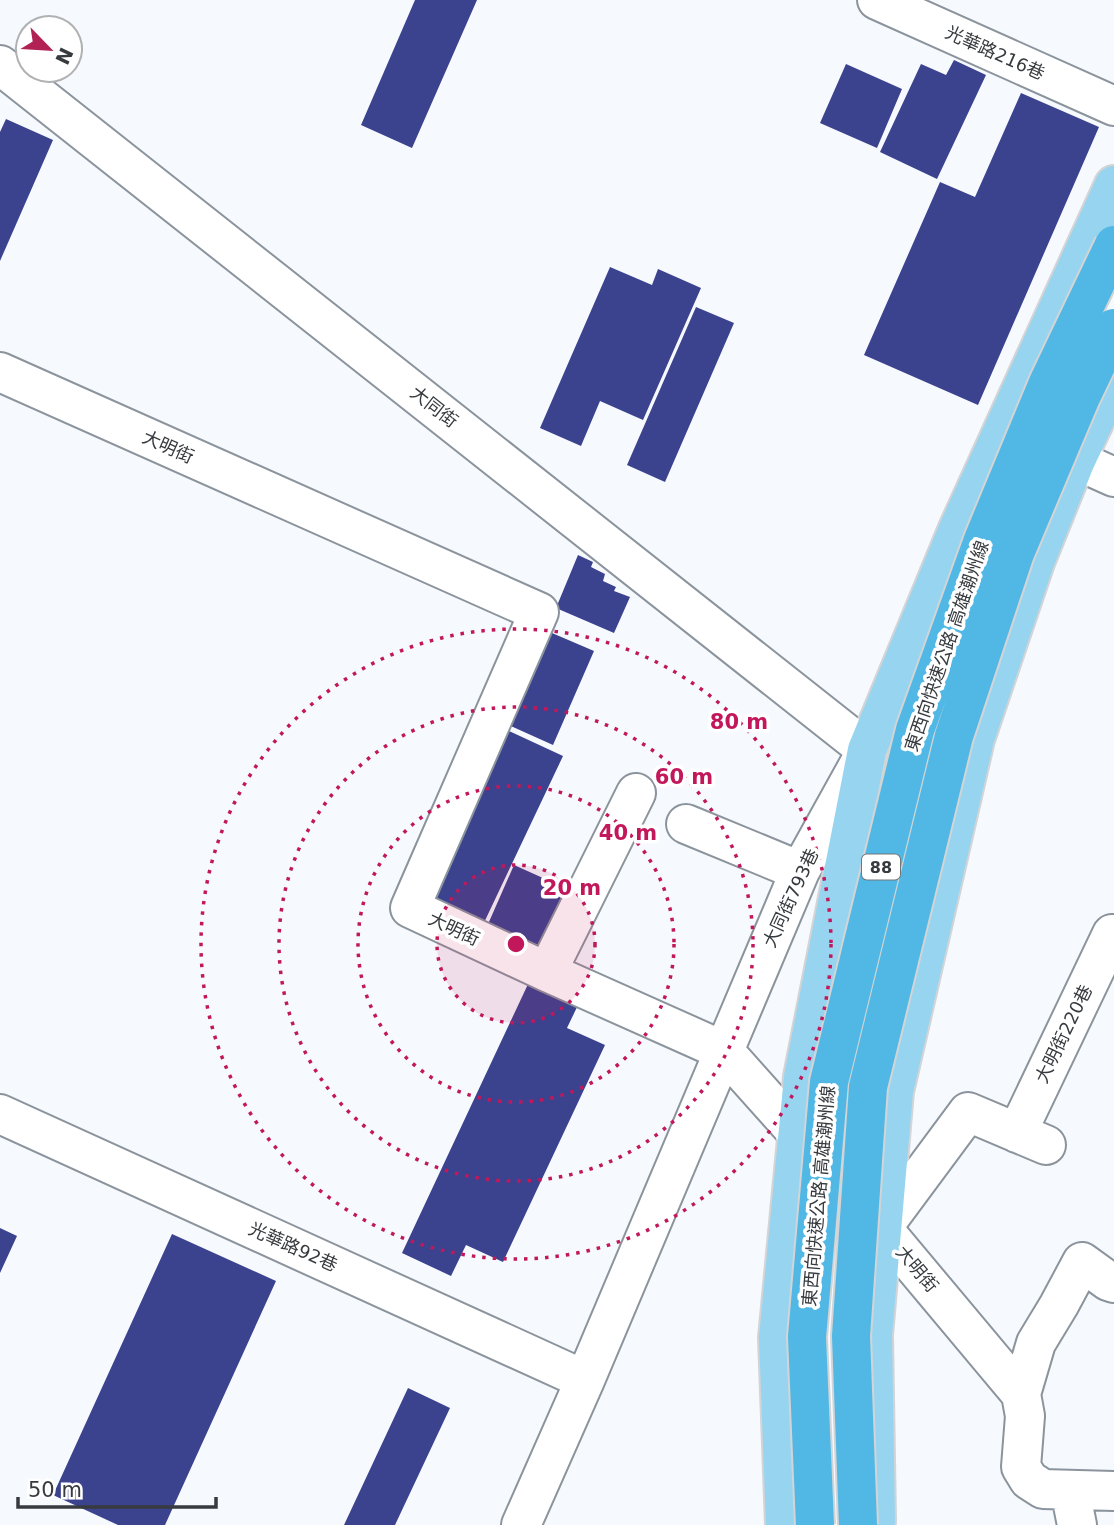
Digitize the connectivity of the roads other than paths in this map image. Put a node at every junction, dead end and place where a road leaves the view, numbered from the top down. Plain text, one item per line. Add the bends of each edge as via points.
1 (877, 0) edge
2 (0, 65) edge
3 (1114, 106) edge
4 (1114, 185) edge
5 (1114, 245) edge
6 (1114, 328) edge
7 (0, 372) edge
8 (1114, 380) edge
9 (1076, 460) junction
10 (1114, 477) edge
11 (867, 750) junction
12 (636, 793) dead end
13 (686, 824) dead end
14 (800, 871) junction
15 (1112, 934) dead end
16 (547, 972) junction
17 (724, 1051) junction
18 (0, 1114) edge
19 (797, 1133) junction
20 (883, 1228) junction
21 (1114, 1283) edge
22 (585, 1380) junction
23 (1021, 1394) junction
24 (1114, 1491) edge
25 (1073, 1507) edge
26 (521, 1525) edge
27 (785, 1525) edge
28 (815, 1525) edge
29 (858, 1525) edge
30 (876, 1525) edge

1 - 3 street, 光華路216巷
2 - 11 street, 大同街
4 - 11 main road via 958,529
5 - 28 highway, 東西向快速公路 高雄潮州線 / 88, bridge via 1048,383 983,540 915,730 829,1082 807,1337
6 - 29 highway, 東西向快速公路 高雄潮州線 / 88, bridge via 1015,553 954,736 868,1087 851,1336
7 - 16 street, 大明街 via 539,612 410,908
8 - 9 main road
9 - 10 street
9 - 20 main road via 1035,562 975,739 894,1091
11 - 14 street, 大同街793巷
11 - 19 main road via 803,1077
12 - 16 street
13 - 14 street
14 - 17 street, 大同街793巷
15 - 20 street, 大明街220巷 via 1031,1139 968,1112
16 - 17 street, 大明街
17 - 19 street, 大明街
17 - 22 street, 大同街793巷
18 - 22 street, 光華路92巷
19 - 20 street, 大明街
19 - 27 main road via 778,1338
20 - 23 street, 大明街
20 - 30 main road via 873,1335
21 - 23 street via 1082,1262 1036,1343
22 - 26 street, 大同街793巷
23 - 25 street via 1025,1416 1021,1467 1029,1480
24 - 25 street

